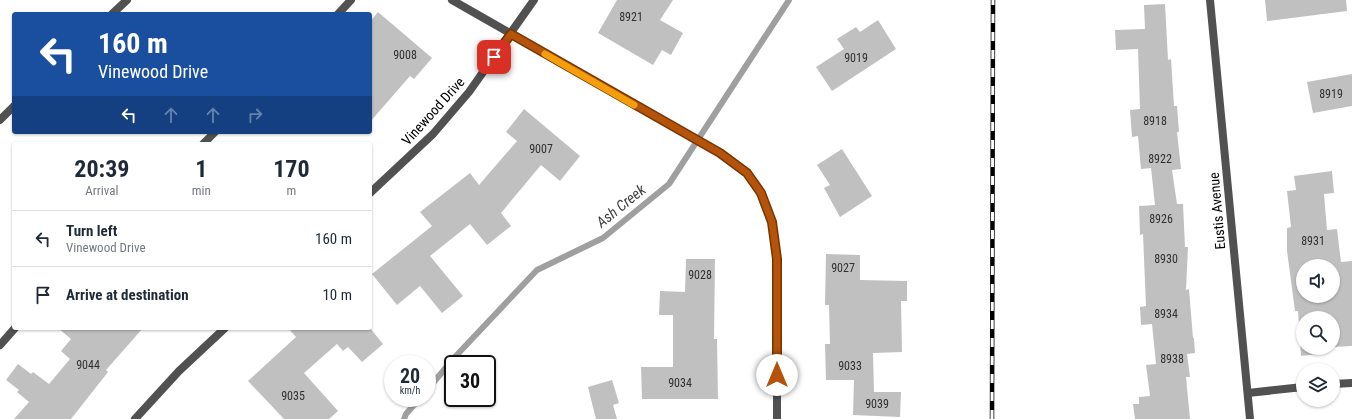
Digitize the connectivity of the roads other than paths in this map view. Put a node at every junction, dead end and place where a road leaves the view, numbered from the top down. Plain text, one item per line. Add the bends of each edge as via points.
1 (127, 0) edge
2 (351, 0) edge
3 (452, 0) edge
4 (534, 0) edge
5 (1210, 0) edge
6 (114, 12) edge
7 (340, 12) edge
8 (511, 34) junction
9 (12, 108) edge
10 (0, 120) edge
11 (213, 134) edge
12 (205, 142) edge
13 (372, 191) edge
14 (13, 330) edge
15 (223, 330) edge
16 (0, 345) edge
17 (1352, 383) edge
18 (1340, 384) edge
19 (1296, 388) edge
20 (1248, 393) junction
21 (135, 419) edge
22 (777, 419) edge
23 (1250, 419) edge

1 - 6 street
2 - 7 street
3 - 8 street
4 - 8 street, Vinewood Drive
5 - 20 street, Eustis Avenue
8 - 13 street, Vinewood Drive via 469,92 433,134
8 - 22 street via 720,153 747,173 761,193 772,222 777,259
9 - 10 street
11 - 12 street
14 - 16 street
15 - 21 street via 179,371
17 - 18 street
19 - 20 street
20 - 23 street, Eustis Avenue

